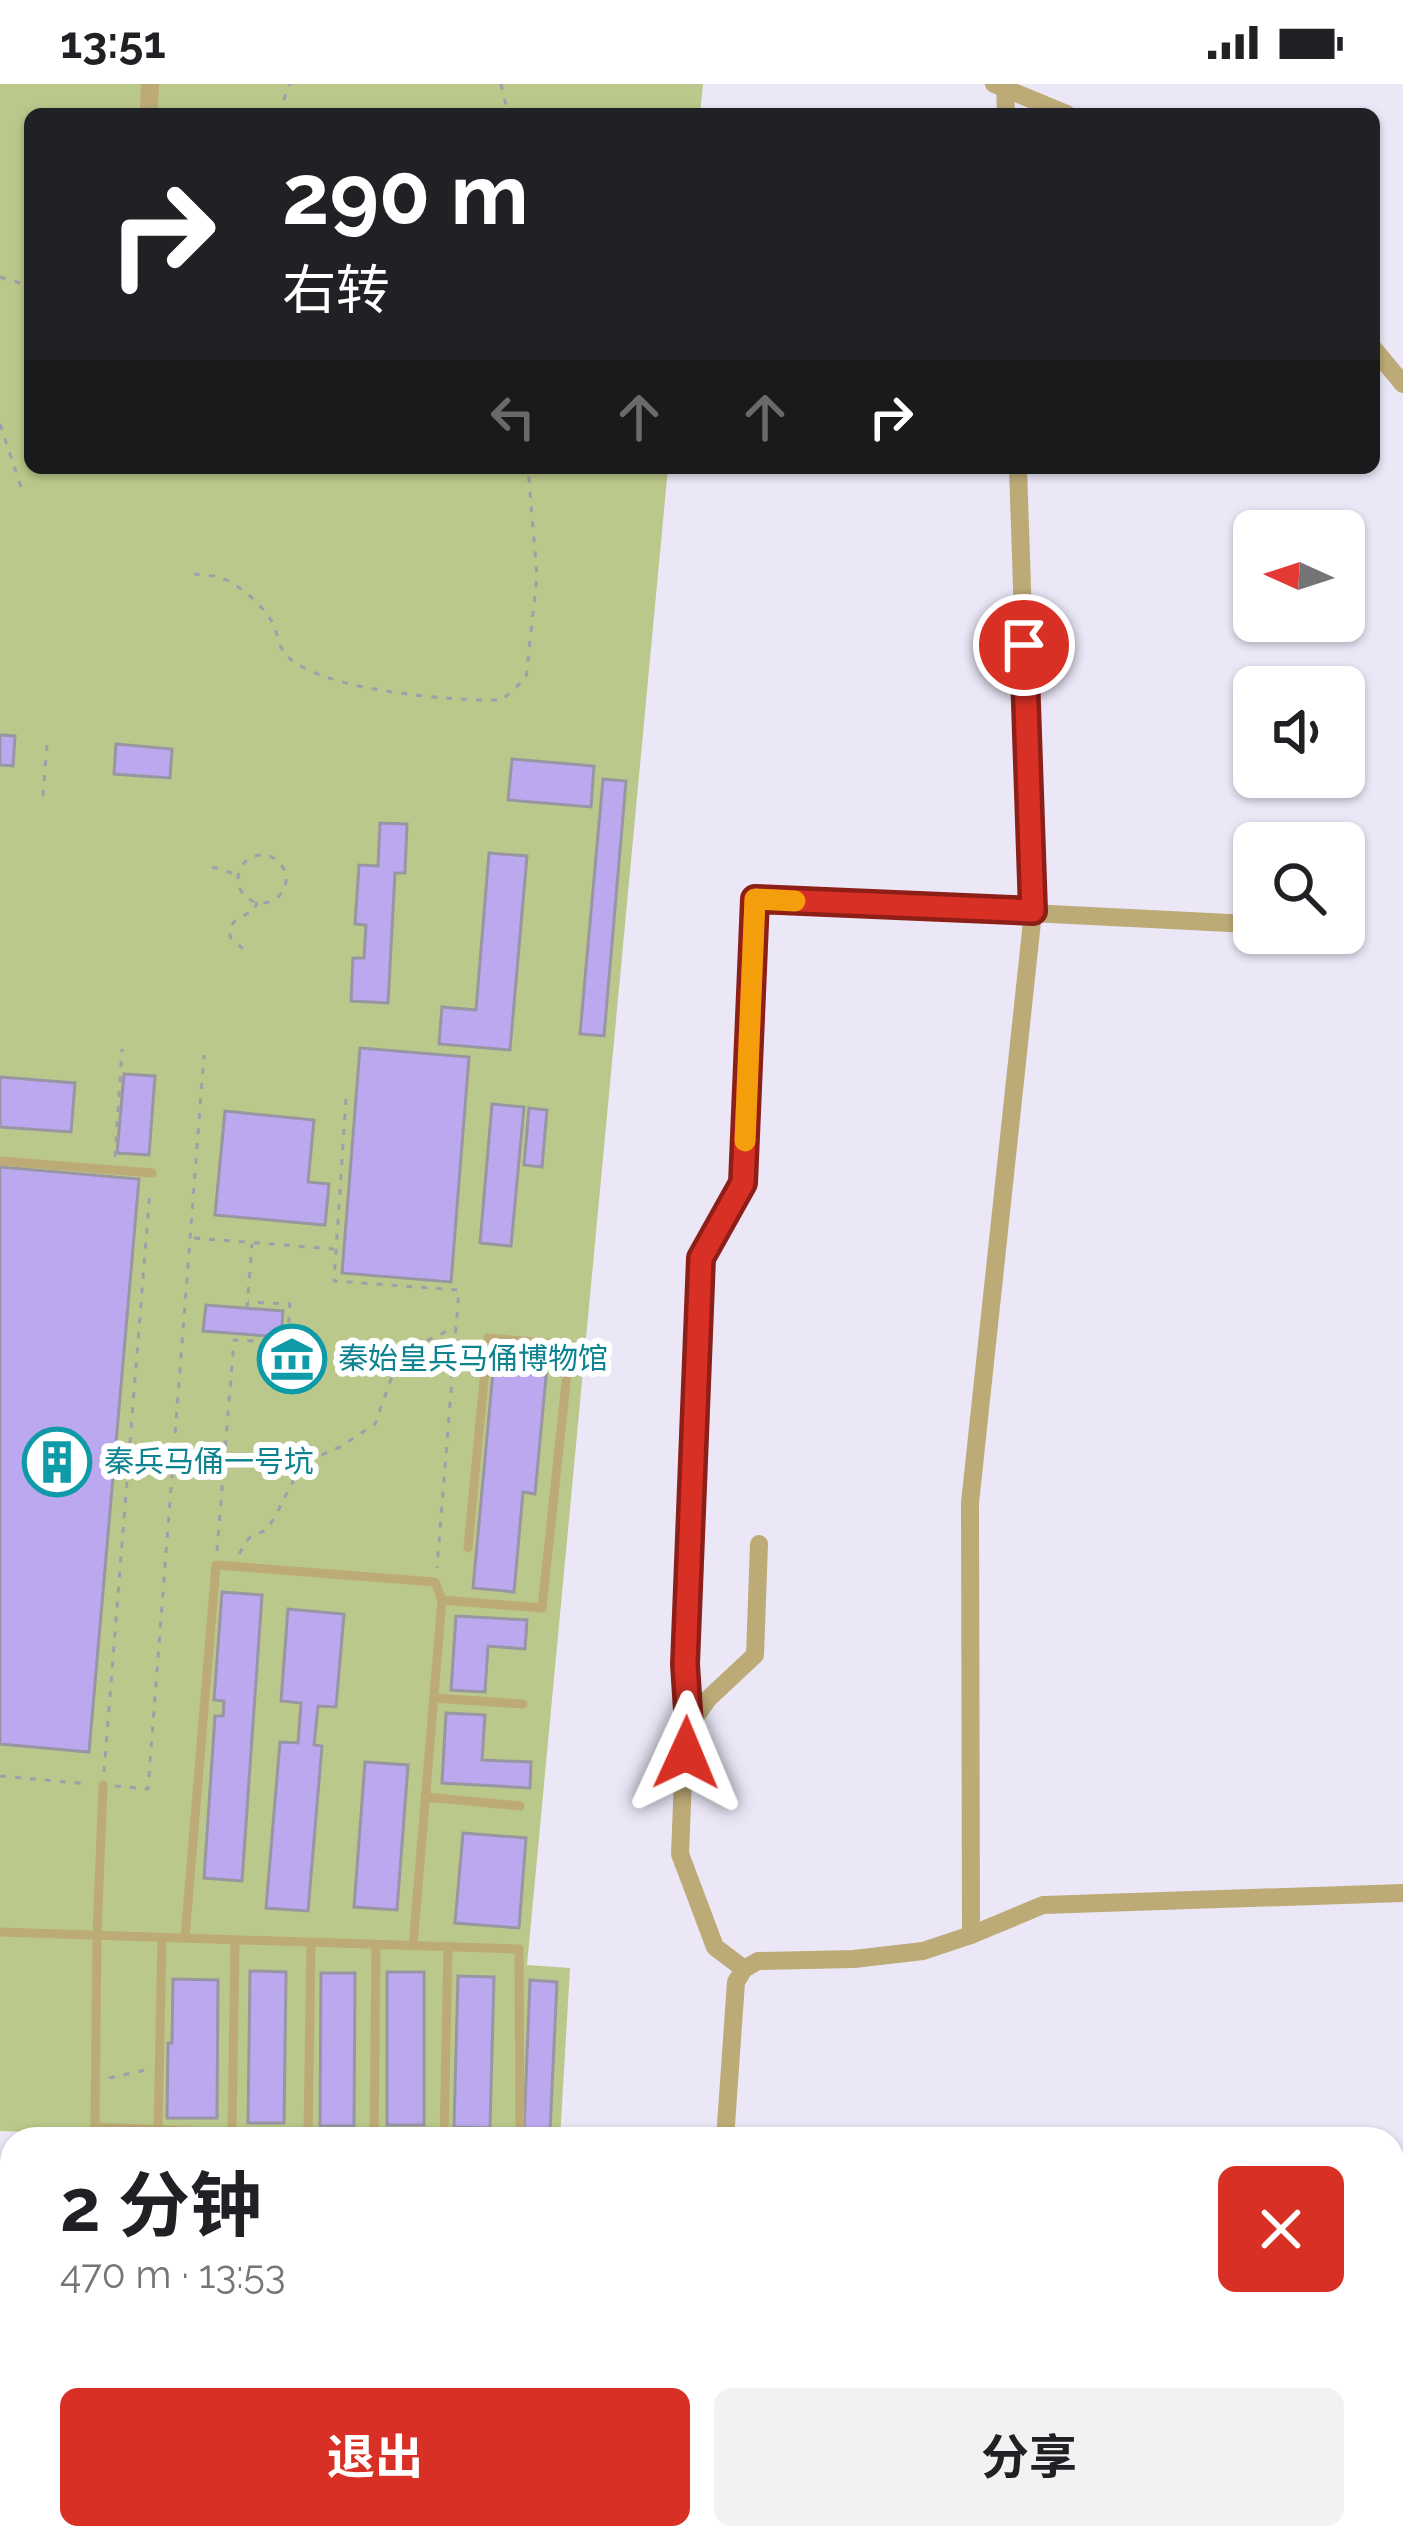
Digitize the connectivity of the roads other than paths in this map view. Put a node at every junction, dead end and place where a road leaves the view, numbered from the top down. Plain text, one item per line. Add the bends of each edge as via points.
1 (150, 84) edge
2 (1001, 85) edge
3 (149, 106) dead end
4 (1053, 108) edge
5 (1380, 356) edge
6 (1403, 384) edge
7 (1018, 474) edge
8 (1033, 911) junction
9 (1233, 923) edge
10 (0, 1161) edge
11 (152, 1173) road end
12 (759, 1544) dead end
13 (468, 1548) dead end
14 (442, 1600) junction
15 (434, 1698) junction
16 (523, 1704) dead end
17 (689, 1726) junction
18 (104, 1785) road end
19 (425, 1797) junction
20 (520, 1806) dead end
21 (1403, 1893) edge
22 (0, 1932) edge
23 (97, 1935) junction
24 (971, 1935) junction
25 (162, 1938) junction
26 (185, 1938) junction
27 (235, 1940) junction
28 (311, 1942) junction
29 (376, 1945) junction
30 (413, 1946) junction
31 (448, 1947) junction
32 (744, 1969) junction
33 (95, 2127) edge
34 (158, 2127) edge
35 (232, 2127) edge
36 (308, 2127) edge
37 (375, 2127) edge
38 (444, 2127) edge
39 (520, 2127) edge
40 (726, 2127) edge

1 - 3 street
2 - 4 street
5 - 6 street
7 - 8 street
8 - 9 street
8 - 17 street via 755,899 743,1183 701,1258
8 - 24 street via 970,1503
10 - 11 lane
12 - 17 street via 755,1655
13 - 14 lane via 488,1337 570,1345 542,1608
14 - 15 lane
14 - 26 lane via 435,1582 216,1564
15 - 16 lane
15 - 19 lane
17 - 32 street via 680,1854 715,1947
18 - 23 lane
19 - 20 lane
19 - 30 lane
21 - 24 street via 1043,1905
22 - 23 lane
23 - 25 lane
23 - 33 lane
24 - 32 street via 922,1952 758,1961
25 - 26 lane
25 - 34 lane
26 - 27 lane
27 - 28 lane
27 - 35 lane
28 - 29 lane
28 - 36 lane
29 - 30 lane
29 - 37 lane
30 - 31 lane
31 - 38 lane
31 - 39 lane via 519,1949
32 - 40 street via 736,1982

